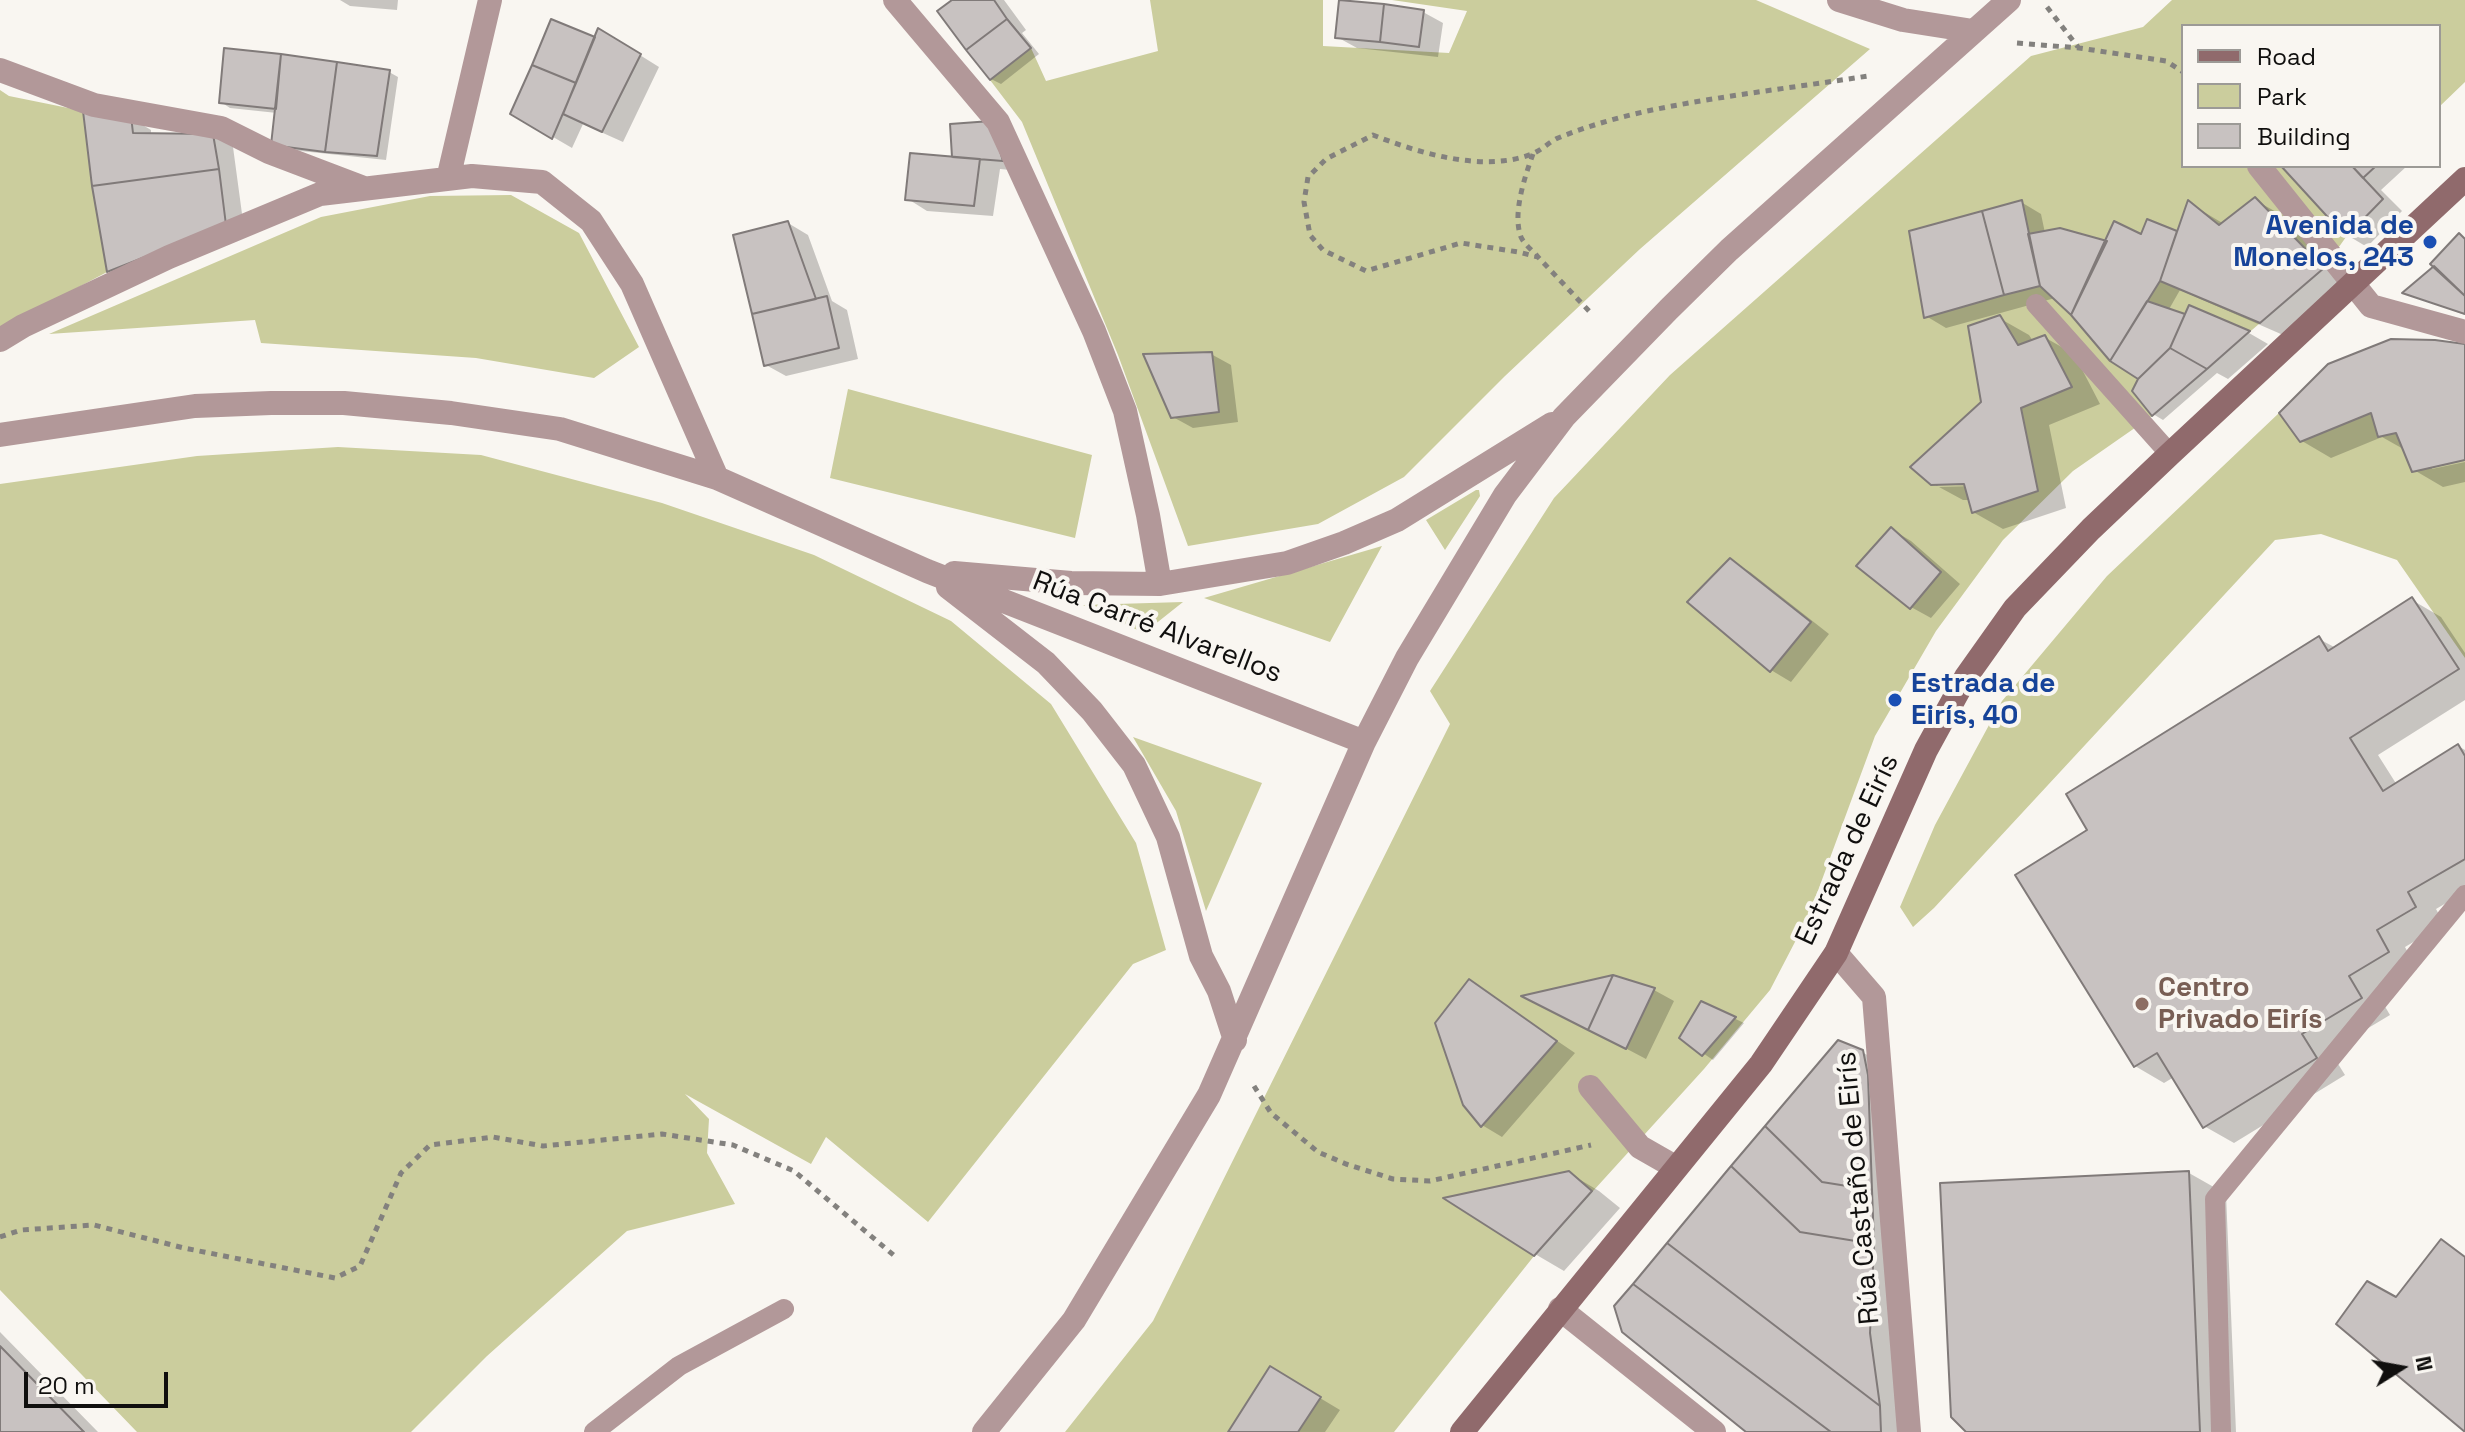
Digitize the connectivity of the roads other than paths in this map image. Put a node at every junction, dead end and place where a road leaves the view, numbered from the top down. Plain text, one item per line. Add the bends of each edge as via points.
1 (490, 0) edge
2 (895, 0) edge
3 (1839, 0) edge
4 (2009, 0) edge
5 (1973, 31) junction
6 (0, 70) edge
7 (2261, 168) edge
8 (448, 179) junction
9 (2465, 179) edge
10 (366, 189) junction
11 (2354, 285) junction
12 (2036, 304) dead end
13 (2465, 332) edge
14 (0, 340) edge
15 (1564, 417) junction
16 (0, 435) edge
17 (2170, 454) junction
18 (717, 478) junction
19 (927, 571) junction
20 (1160, 584) junction
21 (1364, 742) junction
22 (2465, 895) edge
23 (1836, 953) junction
24 (1235, 1040) junction
25 (1590, 1087) dead end
26 (1675, 1167) junction
27 (784, 1309) dead end
28 (1560, 1309) junction
29 (594, 1432) edge
30 (984, 1432) edge
31 (1462, 1432) edge
32 (1714, 1432) edge
33 (1909, 1432) edge
34 (2221, 1432) edge

1 - 8 street
2 - 20 street via 998,122 1094,331 1125,411
3 - 5 street via 1903,20
4 - 5 street
5 - 15 street via 1729,250
6 - 10 street via 94,105 221,128
7 - 11 street
8 - 10 street
8 - 18 street via 542,182 591,221 632,284
9 - 11 street, Estrada de Eirís
10 - 14 street via 320,194 169,257
11 - 13 street via 2371,306
11 - 17 street, Estrada de Eirís
12 - 17 lane
15 - 20 street, Rúa Carré Alvarellos via 1397,520 1344,543 1287,563
15 - 21 street via 1505,495 1453,579
16 - 18 street, Rúa Carré Alvarellos via 195,406 344,403 560,429
17 - 23 street, Estrada de Eirís via 2015,608 1966,677 1926,750
18 - 19 street, Rúa Carré Alvarellos
19 - 20 street, Rúa Carré Alvarellos
19 - 21 street, Rúa Carré Alvarellos
19 - 24 street via 1046,663 1134,765 1168,837 1201,956
21 - 24 street
22 - 34 lane via 2215,1199
23 - 26 street, Estrada de Eirís via 1761,1064
23 - 33 street, Rúa Castaño de Eirís via 1874,997
24 - 30 street via 1209,1095 1074,1320
25 - 26 street via 1640,1147
26 - 28 street, Estrada de Eirís
27 - 29 lane via 679,1366
28 - 31 street, Estrada de Eirís
28 - 32 street

